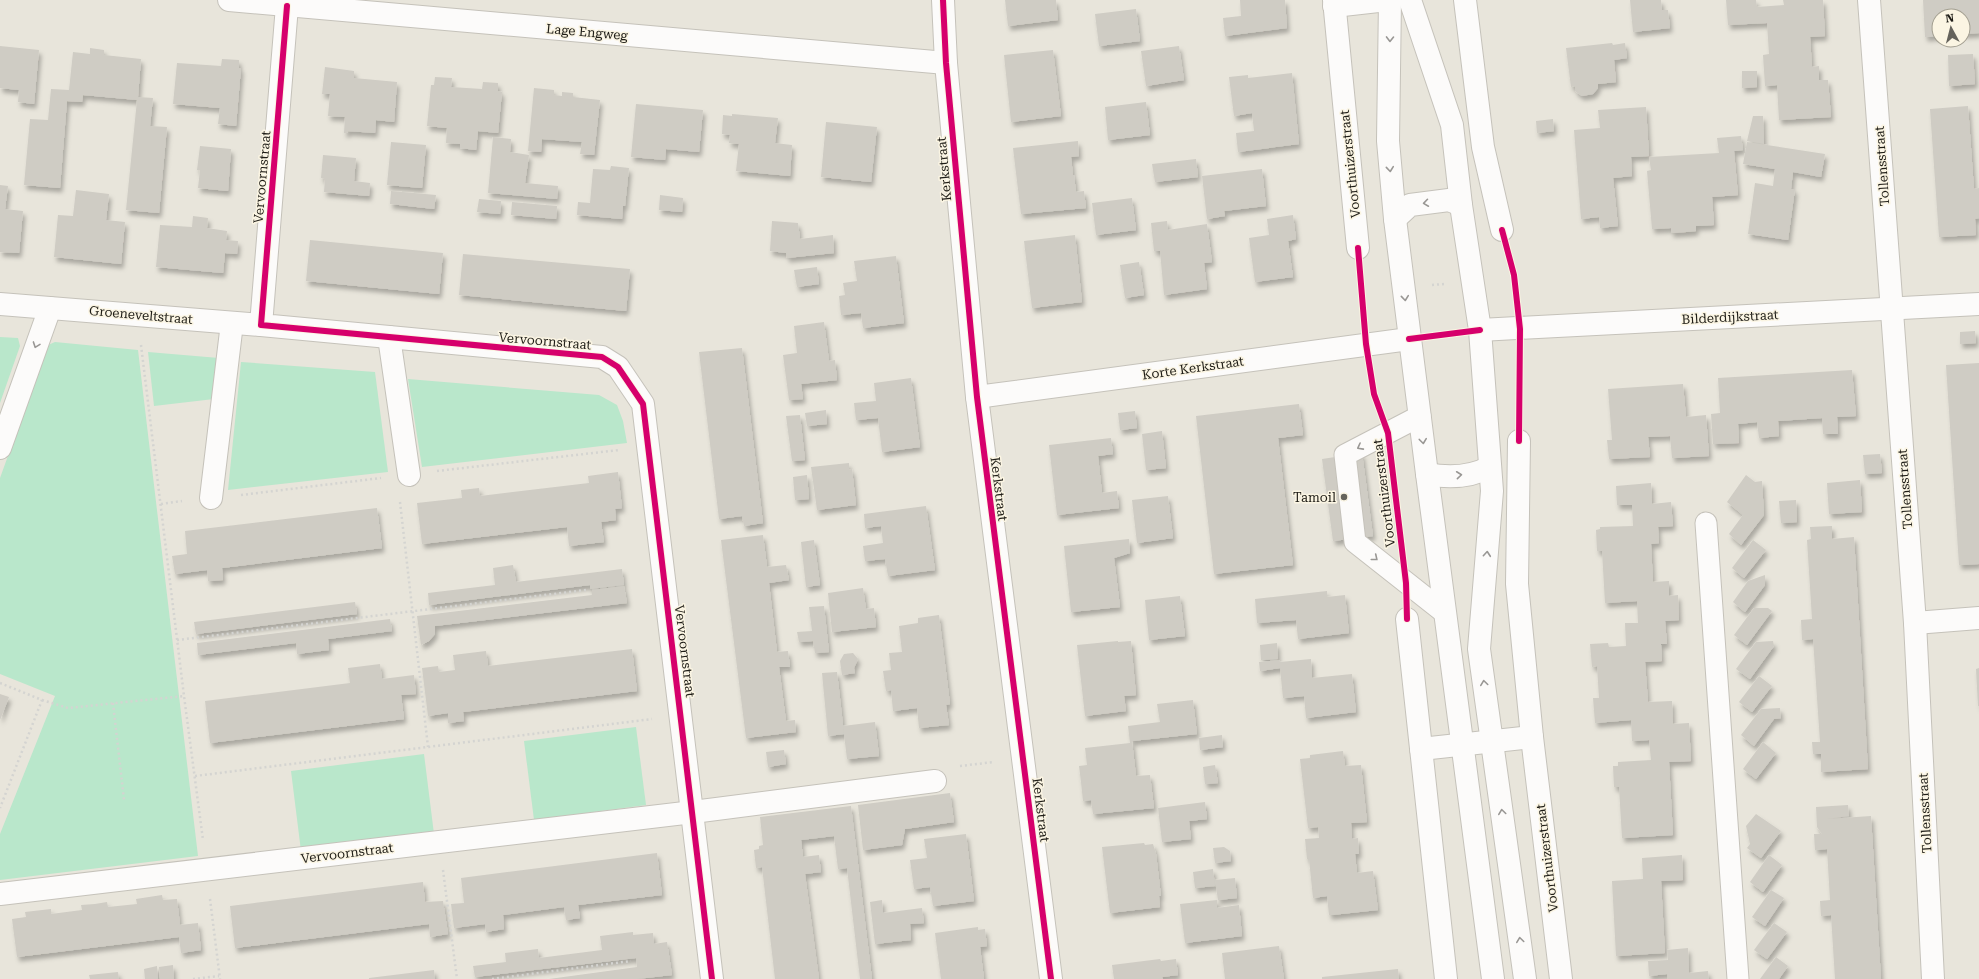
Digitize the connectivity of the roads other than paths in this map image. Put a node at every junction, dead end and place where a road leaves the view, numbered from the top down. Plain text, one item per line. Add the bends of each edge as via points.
1 (229, 0) edge
2 (943, 0) edge
3 (1387, 0) edge
4 (1390, 0) edge
5 (1410, 0) edge
6 (1465, 0) edge
7 (1869, 0) edge
8 (1334, 3) edge
9 (287, 6) junction
10 (946, 63) junction
11 (1461, 205) junction
12 (1395, 219) junction
13 (1502, 230) dead end
14 (1358, 248) dead end
15 (0, 304) edge
16 (1979, 304) edge
17 (50, 308) junction
18 (1893, 308) junction
19 (232, 323) junction
20 (261, 325) junction
21 (1480, 330) junction
22 (389, 337) junction
23 (1409, 339) junction
24 (976, 397) junction
25 (1420, 416) junction
26 (1518, 441) dead end
27 (0, 448) edge
28 (1490, 467) junction
29 (409, 474) dead end
30 (1427, 474) junction
31 (211, 498) dead end
32 (1706, 523) dead end
33 (1445, 613) junction
34 (1979, 618) edge
35 (1407, 619) dead end
36 (1915, 623) junction
37 (1532, 737) junction
38 (1492, 742) junction
39 (1462, 745) junction
40 (1421, 749) junction
41 (935, 781) road end
42 (693, 812) junction
43 (0, 894) edge
44 (712, 979) edge
45 (1051, 979) edge
46 (1446, 979) edge
47 (1493, 979) edge
48 (1525, 979) edge
49 (1561, 979) edge
50 (1738, 979) edge
51 (1933, 979) edge

1 - 9 street, Lage Engweg
2 - 10 street, Kerkstraat
3 - 8 street, Voorthuizerstraat
4 -> 12 street via 1388,141
5 - 11 street via 1452,126
6 - 13 street via 1483,147
7 - 18 street, Tollensstraat
8 - 14 street, Voorthuizerstraat
9 - 10 street, Lage Engweg
9 - 20 street, Vervoornstraat
10 - 24 street, Kerkstraat
11 -> 12 street via 1449,200 1410,205
11 - 21 street
12 -> 23 street
15 - 17 street, Groeneveltstraat
16 - 18 street, Bilderdijkstraat
17 - 19 street, Groeneveltstraat
17 -> 27 street
18 - 21 street, Bilderdijkstraat
18 - 36 street, Tollensstraat
19 - 20 street, Groeneveltstraat
19 - 31 street
20 - 22 street, Vervoornstraat
21 - 28 street
22 - 29 street
22 - 42 street, Vervoornstraat via 602,357 618,367 643,404
23 - 24 street, Korte Kerkstraat
23 - 25 street
24 - 45 street, Kerkstraat
25 -> 30 street
25 -> 33 lane via 1345,455 1355,542
26 - 37 street, Voorthuizerstraat via 1517,584
30 -> 28 street via 1442,477 1470,474
38 -> 28 street via 1479,649 1492,492
30 - 33 street
32 - 50 lane
33 - 39 street
34 - 36 street
35 - 40 street
36 - 51 street, Tollensstraat
37 - 38 street
37 - 49 street, Voorthuizerstraat
38 - 39 street
48 -> 38 street
39 - 40 street
39 - 47 street
40 - 46 street
41 - 42 street, Vervoornstraat
42 - 43 street, Vervoornstraat
42 - 44 street, Vervoornstraat

